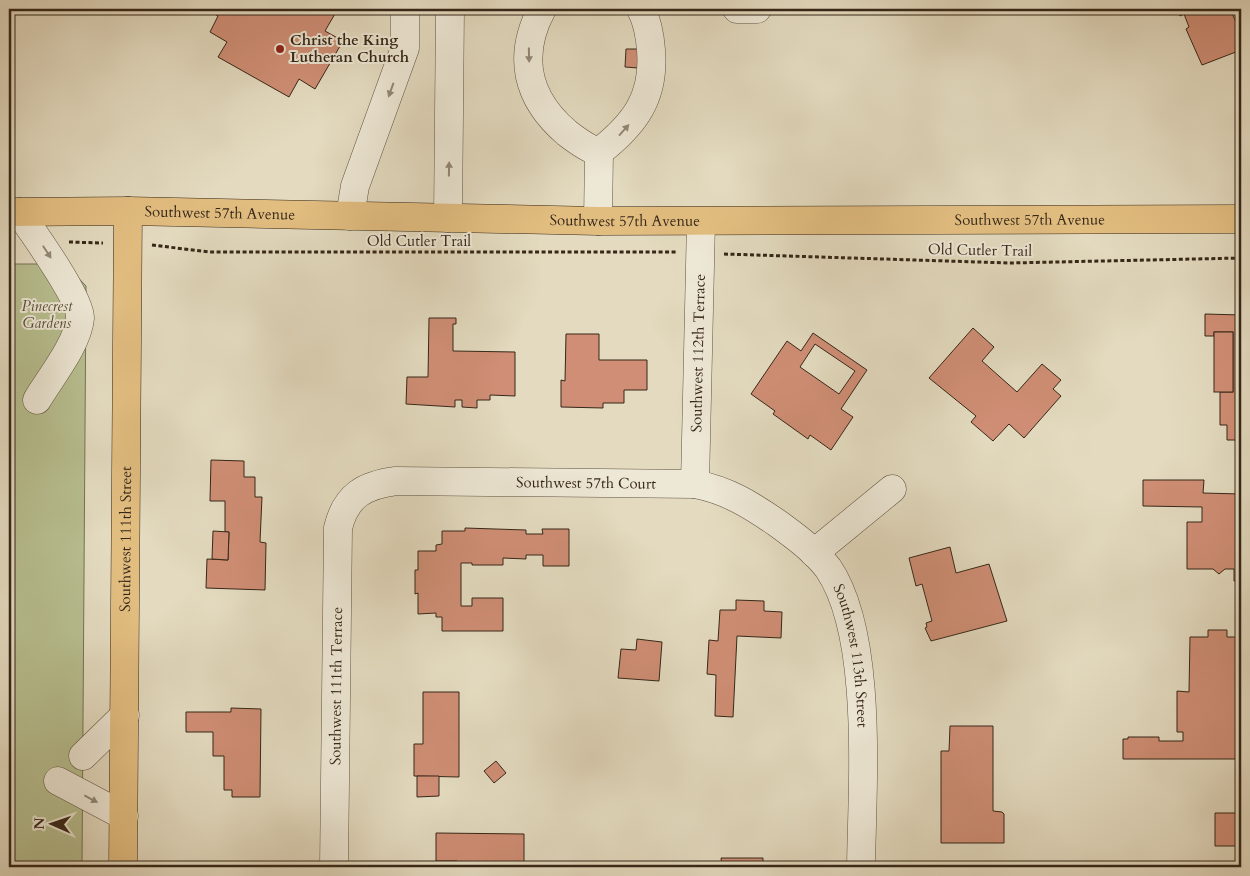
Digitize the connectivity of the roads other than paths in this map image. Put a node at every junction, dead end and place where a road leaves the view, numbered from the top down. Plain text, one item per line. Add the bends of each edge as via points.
1 (405, 9) edge
2 (450, 9) edge
3 (542, 9) edge
4 (641, 9) edge
5 (737, 9) edge
6 (757, 9) edge
7 (599, 152) junction
8 (128, 211) junction
9 (14, 212) edge
10 (350, 216) junction
11 (448, 218) junction
12 (1241, 219) edge
13 (598, 221) junction
14 (702, 222) junction
15 (37, 400) dead end
16 (695, 484) junction
17 (892, 489) dead end
18 (347, 506) joint
19 (814, 553) junction
20 (125, 715) junction
21 (83, 756) dead end
22 (58, 781) dead end
23 (124, 816) junction
24 (124, 867) edge
25 (334, 867) edge
26 (861, 867) edge

1 -> 10 street via 405,48 355,186
11 -> 2 street
3 -> 7 street via 530,38 531,87 551,119 571,136
7 -> 4 street via 626,128 648,92 652,62 648,30
5 - 6 street
7 - 13 street
8 - 9 main road, Southwest 57th Avenue
8 - 10 main road, Southwest 57th Avenue
8 - 20 main road, Southwest 111th Street
9 -> 15 street via 66,282 80,317 73,341
10 - 11 main road, Southwest 57th Avenue
11 - 13 main road, Southwest 57th Avenue
12 - 14 main road, Southwest 57th Avenue
13 - 14 main road, Southwest 57th Avenue
14 - 16 street, Southwest 112th Terrace
16 - 18 street, Southwest 57th Court via 396,481 366,488
16 - 19 street, Southwest 57th Court via 735,496
17 - 19 street
18 - 25 street, Southwest 111th Terrace via 341,516 337,541
19 - 26 street, Southwest 113th Street via 828,569 839,591 852,631 858,667
20 - 21 street
20 - 23 main road, Southwest 111th Street
22 -> 23 street
23 - 24 main road, Southwest 111th Street

